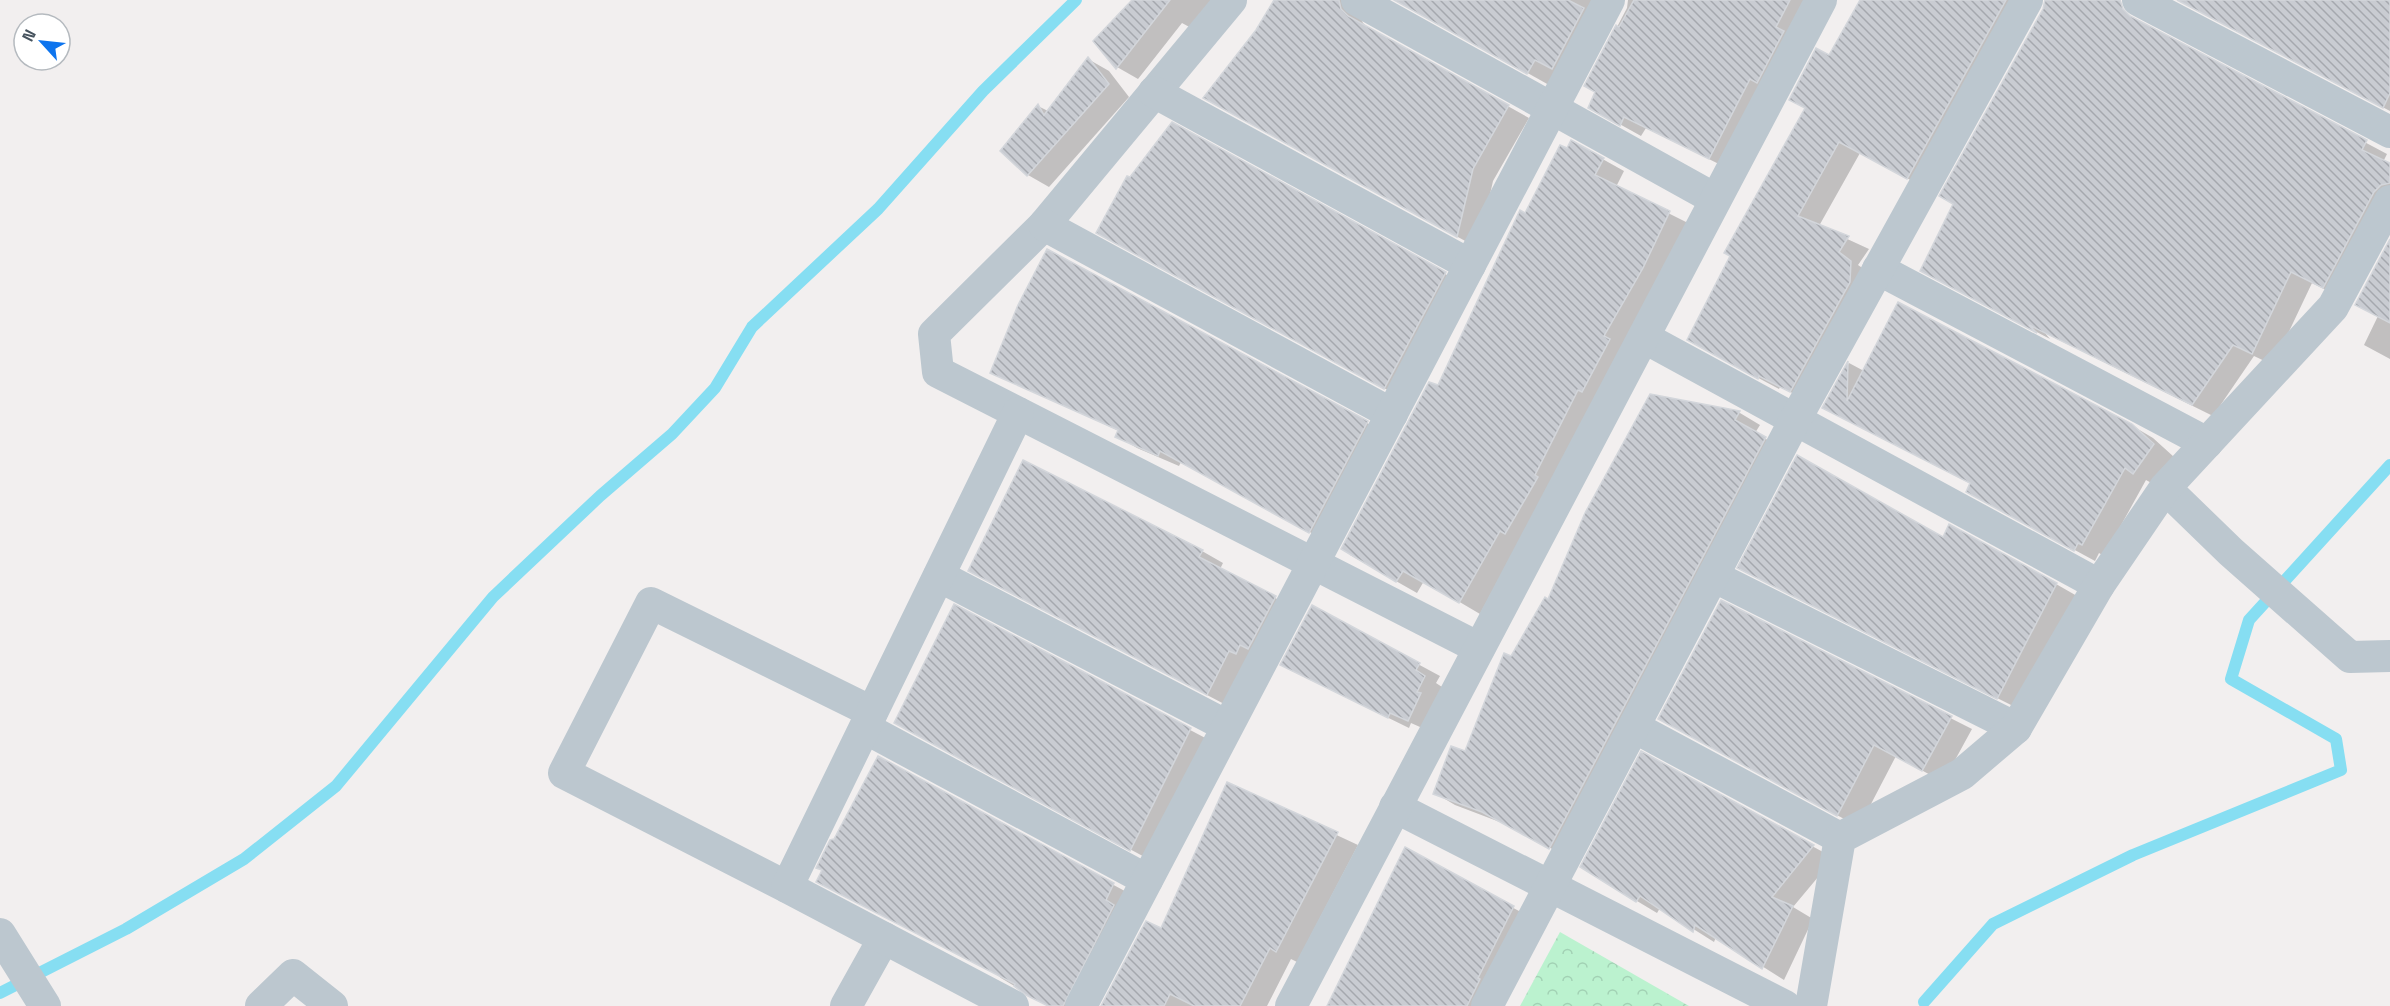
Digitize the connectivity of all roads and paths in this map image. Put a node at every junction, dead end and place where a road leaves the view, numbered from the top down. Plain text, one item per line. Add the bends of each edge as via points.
1 (1231, 0) edge
2 (1357, 0) edge
3 (1609, 0) edge
4 (1821, 0) edge
5 (2027, 0) edge
6 (2138, 0) edge
7 (1154, 93) junction
8 (1552, 108) junction
9 (2390, 132) edge
10 (1715, 199) junction
11 (2390, 201) edge
12 (1044, 225) junction
13 (1470, 265) junction
14 (1878, 269) junction
15 (1645, 338) junction
16 (1018, 413) junction
17 (1392, 414) junction
18 (1795, 420) junction
19 (2207, 444) junction
20 (2165, 488) junction
21 (1313, 563) junction
22 (939, 576) junction
23 (1713, 576) junction
24 (2099, 585) junction
25 (1479, 648) junction
26 (2390, 656) edge
27 (869, 720) junction
28 (1227, 726) junction
29 (1634, 727) junction
30 (2016, 728) junction
31 (1395, 807) junction
32 (1840, 838) junction
33 (1147, 880) junction
34 (1549, 886) junction
35 (787, 887) junction
36 (0, 934) edge
37 (884, 938) junction
38 (45, 1006) edge
39 (261, 1006) edge
40 (332, 1006) edge
41 (846, 1006) edge
42 (1013, 1006) edge
43 (1081, 1006) edge
44 (1291, 1006) edge
45 (1486, 1006) edge
46 (1785, 1006) edge
47 (1810, 1006) edge

1 - 7 street
2 - 8 street
3 - 8 street
4 - 10 street
5 - 14 street
6 - 9 street
7 - 12 street
7 - 13 street
8 - 10 street
8 - 13 street
10 - 15 street
11 - 19 street via 2333,307
12 - 16 street via 934,334 938,372
12 - 17 street
13 - 17 street
14 - 18 street
14 - 19 street
15 - 18 street
15 - 25 street
16 - 21 street
16 - 22 street
17 - 21 street
18 - 23 street
18 - 24 street
19 - 20 street
20 - 24 street
20 - 26 street via 2350,657
21 - 25 street
21 - 28 street
22 - 27 street
22 - 28 street
23 - 29 street
23 - 30 street
24 - 30 street
25 - 31 street
27 - 33 street
27 - 35 street
27 - 35 street via 651,603 564,773
28 - 33 street
29 - 32 street
29 - 34 street
30 - 32 street via 1962,774
31 - 34 street
31 - 44 street
32 - 47 street
33 - 43 street
34 - 45 street
34 - 46 street
35 - 37 street
36 - 38 street
37 - 41 street
37 - 42 street
39 - 40 street via 293,975

